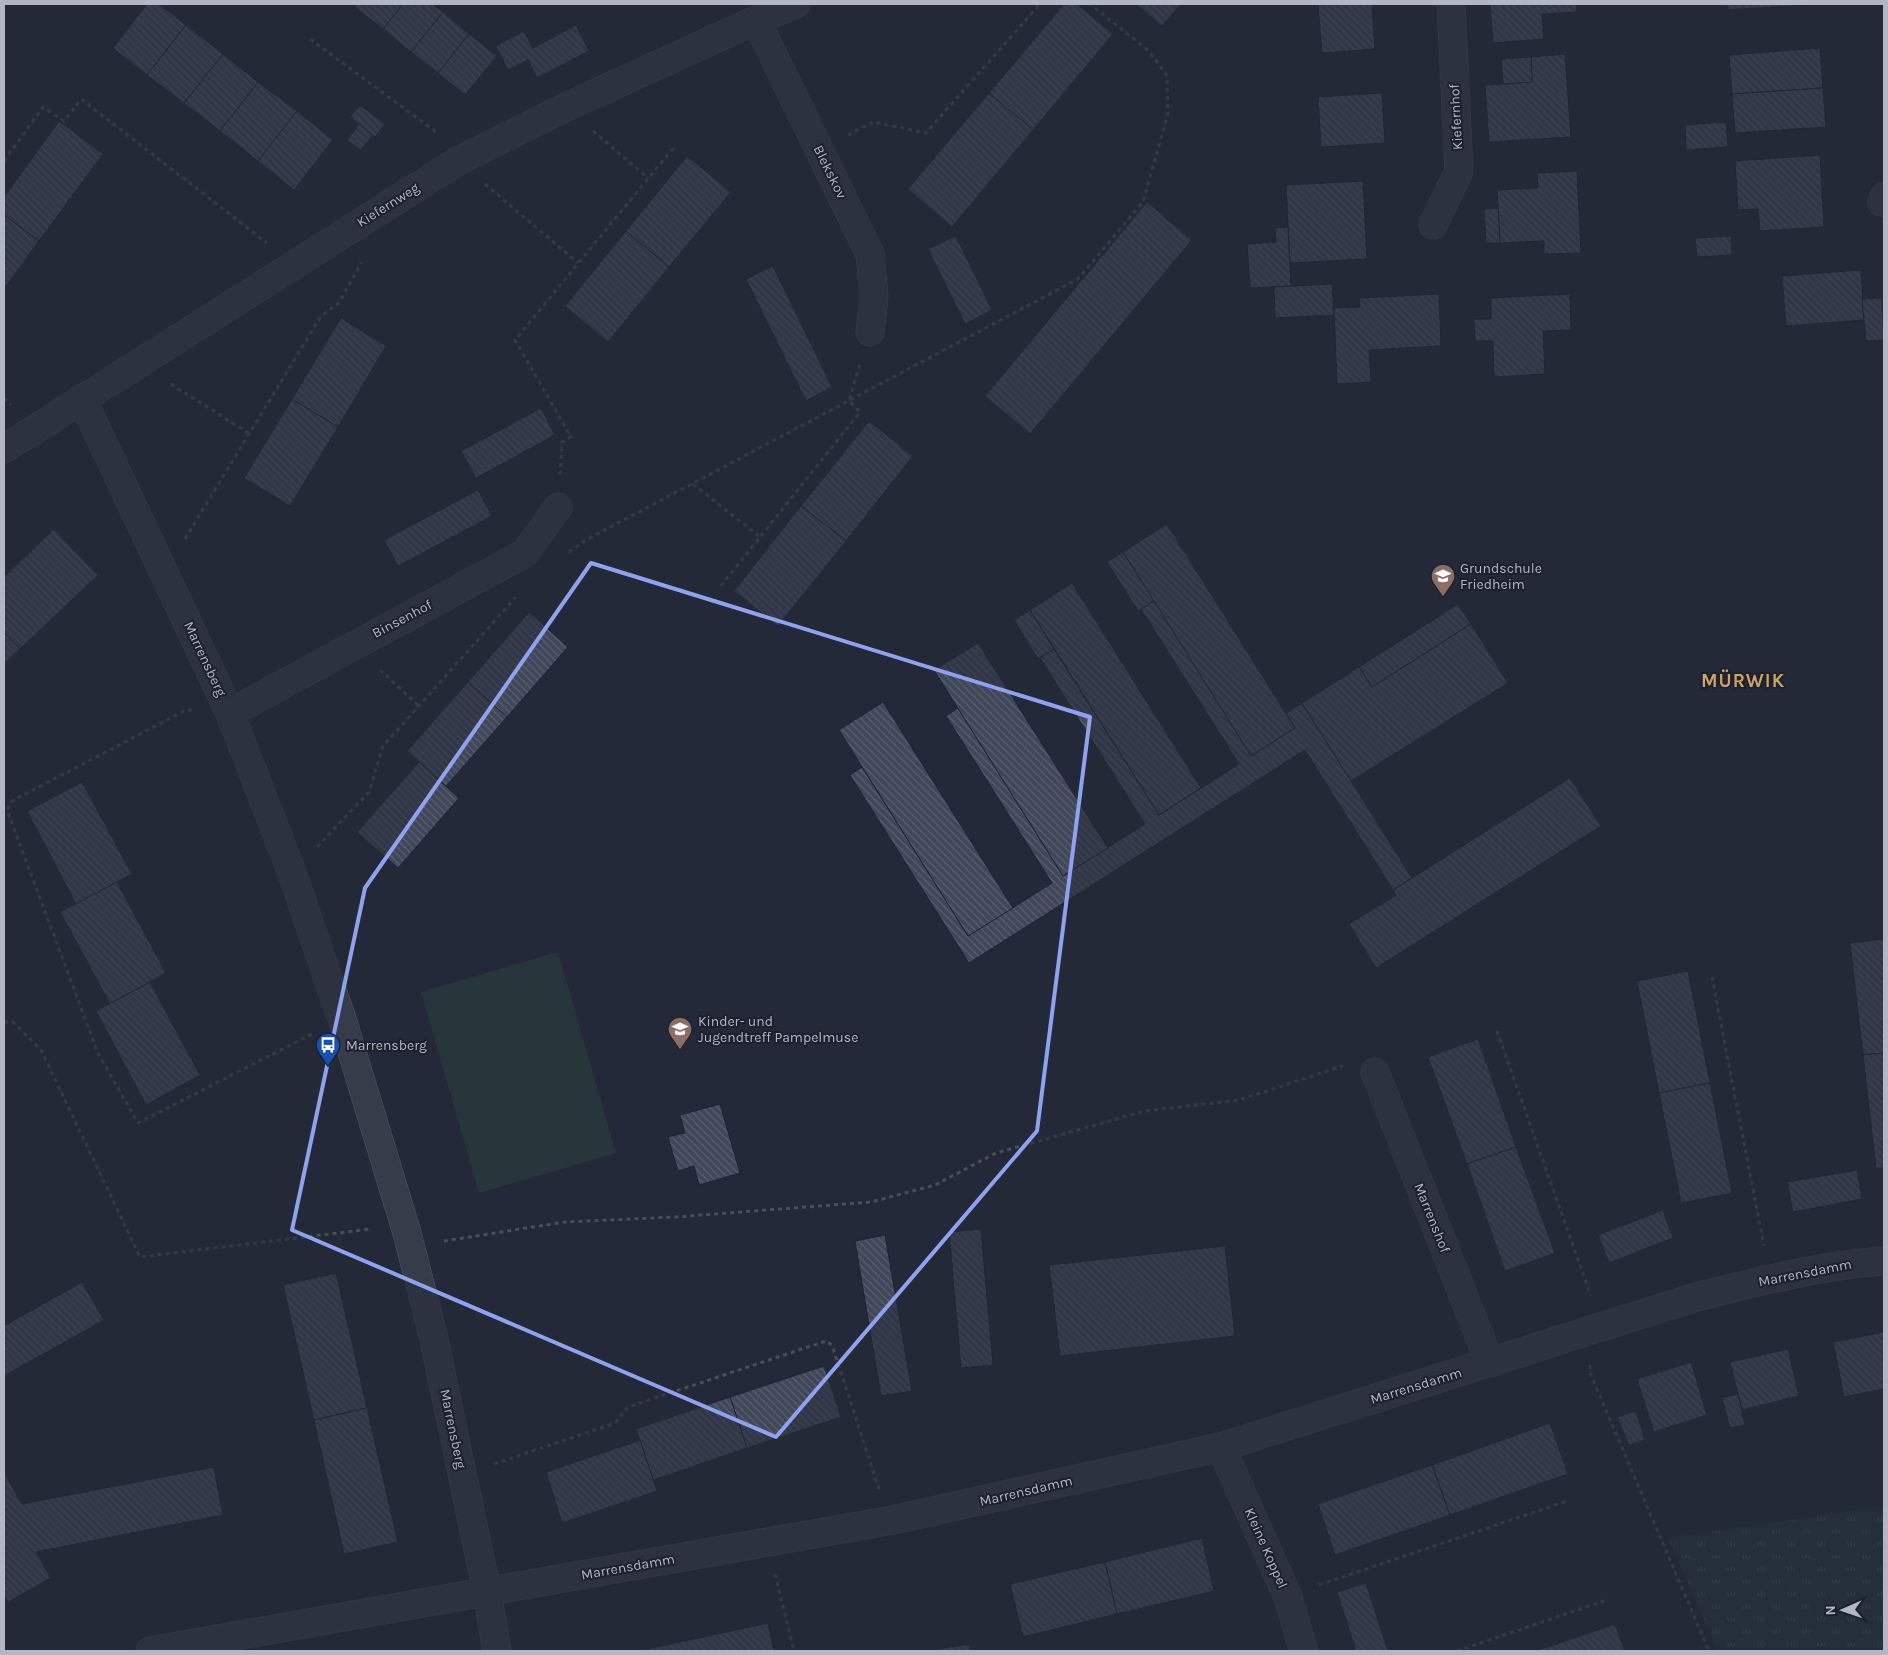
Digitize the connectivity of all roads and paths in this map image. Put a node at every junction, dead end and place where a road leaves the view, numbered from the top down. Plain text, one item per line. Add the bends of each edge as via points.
1 (796, 4) edge
2 (1040, 4) edge
3 (1090, 4) edge
4 (1451, 4) edge
5 (756, 20) junction
6 (310, 39) dead end
7 (566, 107) junction
8 (856, 131) dead end
9 (675, 146) dead end
10 (4, 161) edge
11 (458, 161) junction
12 (648, 178) junction
13 (1433, 225) dead end
14 (363, 260) dead end
15 (578, 263) junction
16 (295, 264) junction
17 (870, 332) joint
18 (149, 356) junction
19 (82, 399) junction
20 (849, 401) junction
21 (250, 434) junction
22 (4, 449) edge
23 (693, 484) junction
24 (558, 507) junction
25 (760, 537) junction
26 (586, 540) junction
27 (156, 555) junction
28 (563, 555) dead end
29 (721, 586) dead end
30 (521, 592) dead end
31 (353, 645) junction
32 (420, 707) junction
33 (230, 713) junction
34 (292, 873) junction
35 (1712, 978) dead end
36 (342, 1019) junction
37 (4, 1022) edge
38 (1497, 1030) dead end
39 (1374, 1072) joint
40 (407, 1233) junction
41 (1884, 1261) edge
42 (1770, 1279) junction
43 (1590, 1330) junction
44 (1490, 1363) junction
45 (1221, 1447) junction
46 (462, 1474) junction
47 (1567, 1501) dead end
48 (893, 1520) junction
49 (767, 1542) junction
50 (487, 1592) junction
51 (1287, 1596) junction
52 (1607, 1600) dead end
53 (150, 1651) edge
54 (497, 1651) edge
55 (794, 1651) edge
56 (1304, 1651) edge
57 (1457, 1651) edge
58 (1709, 1651) edge

1 - 5 street, Kiefernweg
2 - 8 path via 926,133 873,122
3 - 20 path via 1149,51 1167,76 1168,113 1143,202 1078,279
4 - 13 street, Kiefernhof via 1459,171
5 - 7 street, Kiefernweg
5 - 17 street, Blekskov via 870,254 874,297
6 - 11 path via 438,133
7 - 11 street, Kiefernweg
7 - 12 path
9 - 12 path
10 - 16 path via 43,107 64,121 81,99
11 - 15 path
11 - 16 street, Kiefernweg
12 - 15 path
14 - 21 path via 339,303 321,316
15 - 24 path via 515,340 571,437 562,442
16 - 18 street, Kiefernweg
17 - 20 path
18 - 19 street, Kiefernweg
18 - 21 path via 162,378
19 - 22 street, Kiefernweg
19 - 27 street, Marrensberg
20 - 23 path
20 - 25 path via 860,412
21 - 27 path via 187,538
23 - 25 path
23 - 26 path
24 - 26 path
24 - 31 street, Binsenhof via 525,552
25 - 29 path
26 - 28 path
27 - 33 street, Marrensberg
30 - 32 path
31 - 32 path
31 - 33 street, Binsenhof
32 - 34 path via 384,746 369,792
33 - 34 street, Marrensberg
33 - 36 path via 186,710 12,801 6,810 98,1053 138,1122
34 - 36 street, Marrensberg
35 - 42 path
36 - 40 street, Marrensberg
37 - 40 path via 13,1022 41,1050 140,1257 373,1229
38 - 43 path via 1592,1298
39 - 40 path via 1351,1064 1239,1100 1145,1111 996,1153 935,1185 871,1202 566,1222 445,1241
39 - 44 street, Marrenshof
40 - 46 street, Marrensberg via 433,1335
41 - 42 street, Marrensdamm
42 - 43 street, Marrensdamm via 1696,1297
43 - 44 street, Marrensdamm
43 - 58 path via 1590,1373
44 - 45 street, Marrensdamm
45 - 48 street, Marrensdamm
45 - 51 street, Kleine Koppel
46 - 48 path via 615,1423 628,1407 826,1341 832,1345 877,1483
46 - 50 street, Marrensberg
47 - 51 path
48 - 49 street, Marrensdamm
49 - 50 street, Marrensdamm
49 - 55 path
50 - 53 street, Marrensdamm
50 - 54 street, Marrensberg
51 - 56 street, Kleine Koppel
52 - 57 path

